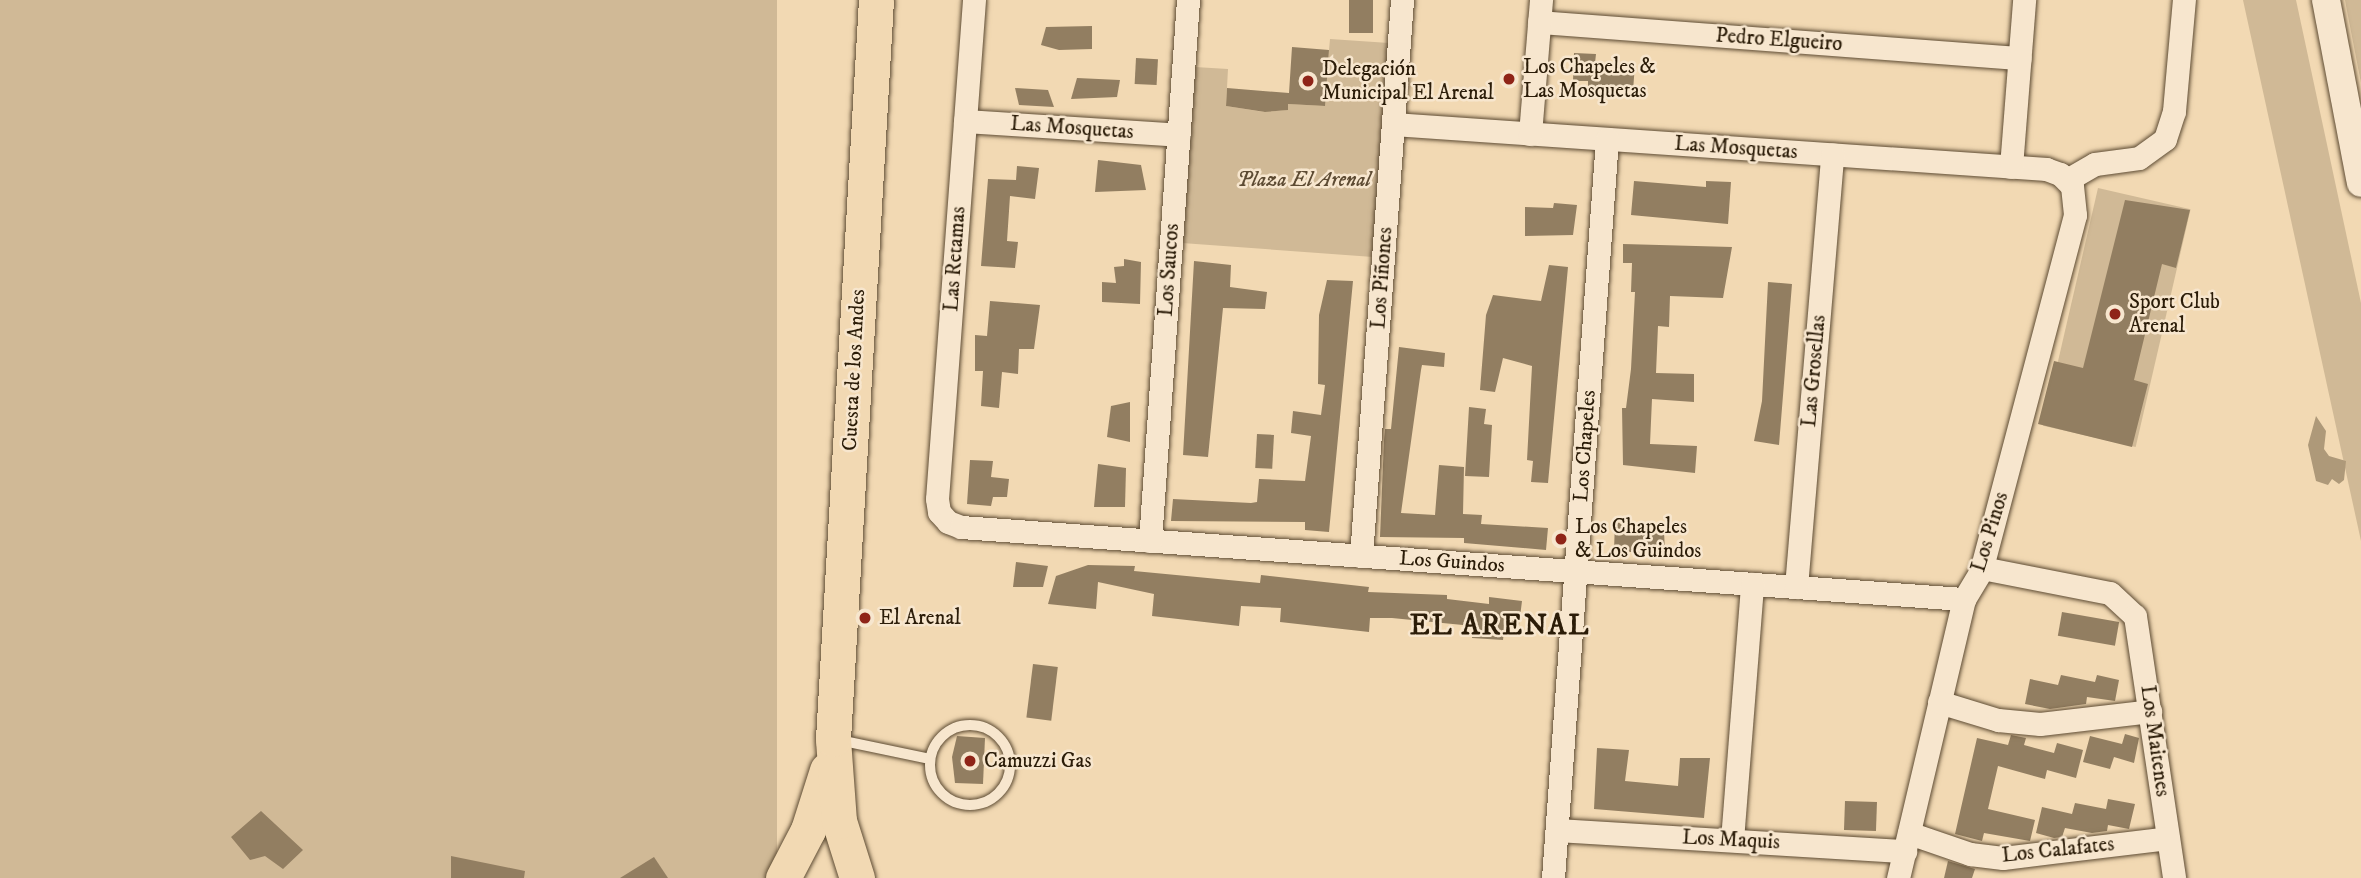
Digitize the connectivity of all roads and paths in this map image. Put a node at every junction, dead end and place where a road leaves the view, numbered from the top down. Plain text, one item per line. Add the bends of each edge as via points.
1 (876, 0) edge
2 (974, 0) edge
3 (1188, 0) edge
4 (1402, 0) edge
5 (2024, 0) edge
6 (2184, 0) edge
7 (2326, 0) edge
8 (1540, 11) edge
9 (2020, 58) junction
10 (965, 121) junction
11 (1393, 124) junction
12 (1530, 134) junction
13 (1179, 135) junction
14 (1607, 139) junction
15 (1832, 154) junction
16 (2011, 167) junction
17 (2069, 183) junction
18 (2361, 183) edge
19 (943, 518) joint
20 (1150, 541) junction
21 (1361, 556) junction
22 (1982, 568) junction
23 (1576, 571) junction
24 (1752, 584) junction
25 (1796, 587) junction
26 (1964, 599) junction
27 (1939, 702) junction
28 (2150, 711) junction
29 (833, 739) junction
30 (930, 759) junction
31 (1557, 830) junction
32 (2168, 838) junction
33 (1732, 840) junction
34 (1907, 842) junction
35 (783, 878) edge
36 (856, 878) edge
37 (1553, 878) edge
38 (1898, 878) edge
39 (2174, 878) edge

1 - 29 main road, Cuesta de los Andes
2 - 10 street, Las Retamas
3 - 13 street, Los Saucos
4 - 11 street, Los Piñones
5 - 9 street
6 - 17 street via 2174,111 2165,139 2139,158 2087,166
7 - 18 street
8 - 9 street, Pedro Elgueiro
8 - 12 street
9 - 16 street
10 - 13 street, Las Mosquetas
10 - 19 street, Las Retamas via 937,499
11 - 12 street, Las Mosquetas
11 - 21 street, Los Piñones
12 - 14 street, Las Mosquetas
13 - 20 street, Los Saucos
14 - 15 street, Las Mosquetas
14 - 23 street, Los Chapeles
15 - 16 street, Las Mosquetas
15 - 25 street, Las Grosellas
16 - 17 street, Las Mosquetas via 2053,171
17 - 22 street, Los Pinos via 2075,215
19 - 20 street, Los Guindos via 961,527
20 - 21 street, Los Guindos
21 - 23 street, Los Guindos
22 - 26 street, Los Pinos
22 - 28 street, Los Maitenes via 2110,593 2129,606 2139,627
23 - 24 street, Los Guindos
23 - 31 street, Los Chapeles
24 - 25 street, Los Guindos
24 - 33 street
25 - 26 street, Los Guindos
26 - 27 street, Los Pinos
27 - 28 street via 1998,720 2040,724
27 - 34 street, Los Pinos
28 - 32 street, Los Maitenes
29 - 30 lane
29 - 35 main road, Cuesta de los Andes via 815,813
29 - 36 main road, Cuesta de los Andes via 839,821
30 - 30 lane via 940,792 964,805 990,800 1004,788 1010,770 1004,743 990,730 971,725 945,734
31 - 33 street, Los Maquis
31 - 37 street, Los Chapeles
32 - 34 street, Los Calafates via 2003,858
32 - 39 street, Los Maitenes
33 - 34 street, Los Maquis
34 - 38 street, Los Pinos
35 - 36 main road via 797,865 817,860

